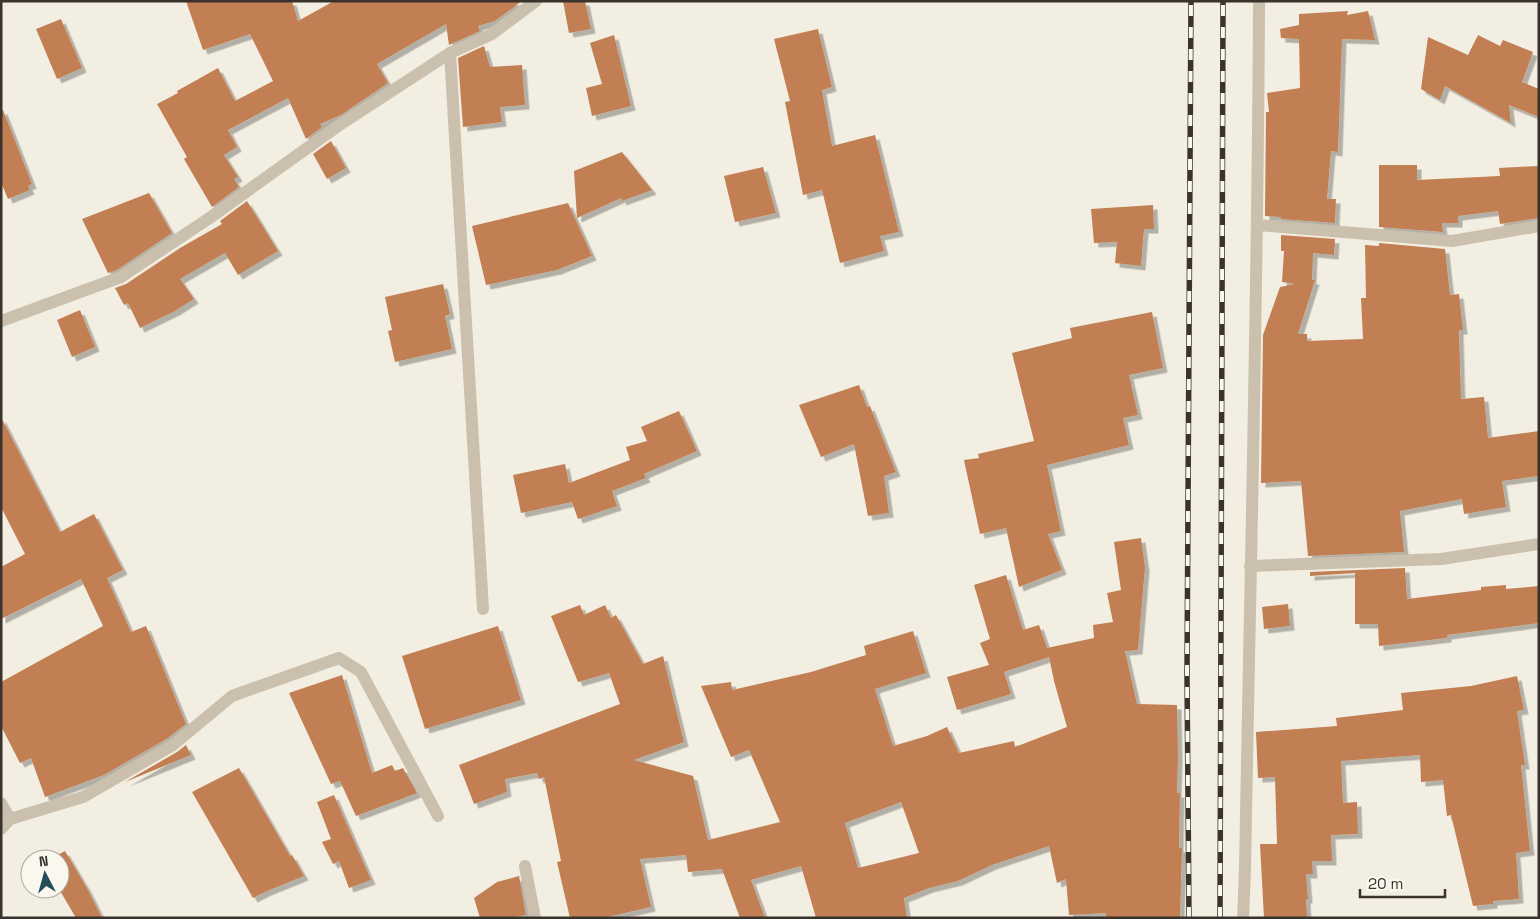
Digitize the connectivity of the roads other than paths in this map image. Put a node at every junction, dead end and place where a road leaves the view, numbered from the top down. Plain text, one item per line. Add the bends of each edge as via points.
1 (536, 1) edge
2 (1259, 1) edge
3 (450, 53) junction
4 (1258, 225) junction
5 (1539, 226) edge
6 (1, 321) edge
7 (1539, 544) edge
8 (1250, 566) junction
9 (483, 609) dead end
10 (1, 803) edge
11 (438, 816) dead end
12 (10, 819) junction
13 (1, 830) edge
14 (525, 866) dead end
15 (535, 918) edge
16 (1243, 918) edge

1 - 3 street via 492,34
2 - 4 street
3 - 6 street via 338,126 122,277
3 - 9 street
4 - 5 street via 1452,241
4 - 8 street
7 - 8 street via 1441,559
8 - 16 street
10 - 12 street
11 - 12 street via 361,672 339,658 232,696 173,746 83,797
12 - 13 street
14 - 15 street

